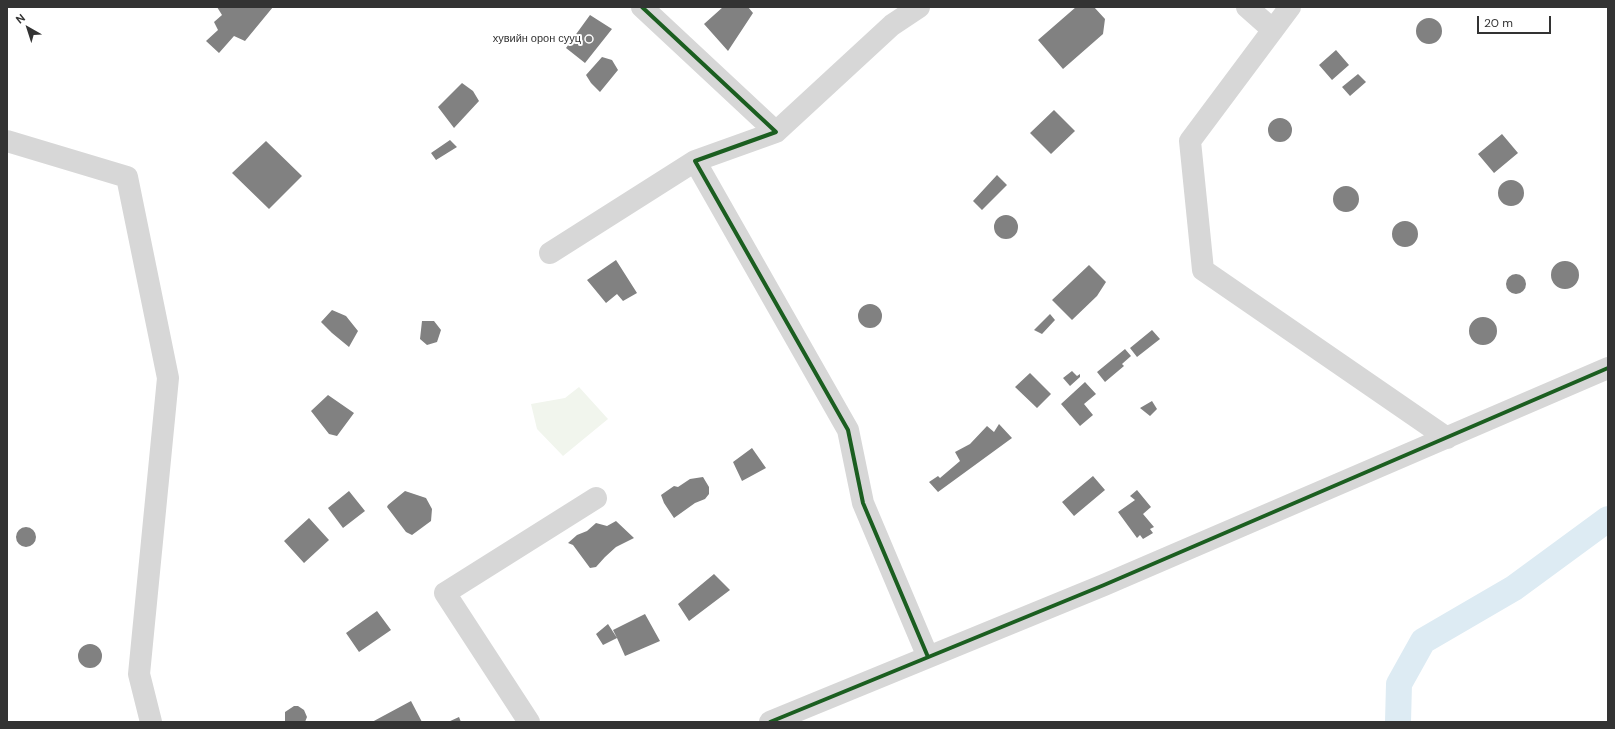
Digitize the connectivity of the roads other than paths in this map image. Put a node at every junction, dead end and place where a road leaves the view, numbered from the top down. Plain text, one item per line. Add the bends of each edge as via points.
1 (642, 7) edge
2 (920, 7) edge
3 (1247, 7) edge
4 (1290, 7) edge
5 (1274, 30) junction
6 (776, 132) junction
7 (7, 141) edge
8 (695, 161) junction
9 (550, 253) dead end
10 (1608, 368) edge
11 (1446, 438) junction
12 (596, 498) dead end
13 (928, 657) junction
14 (151, 722) edge
15 (529, 722) edge
16 (770, 722) edge

1 - 6 street
2 - 6 street via 892,25
3 - 5 street
4 - 5 street
5 - 11 street via 1190,140 1203,270
6 - 8 street
7 - 14 street via 127,177 168,378 139,674
8 - 9 street
8 - 13 street via 848,430 863,503
10 - 11 street
11 - 13 street via 1104,585
12 - 15 street via 445,593
13 - 16 street

